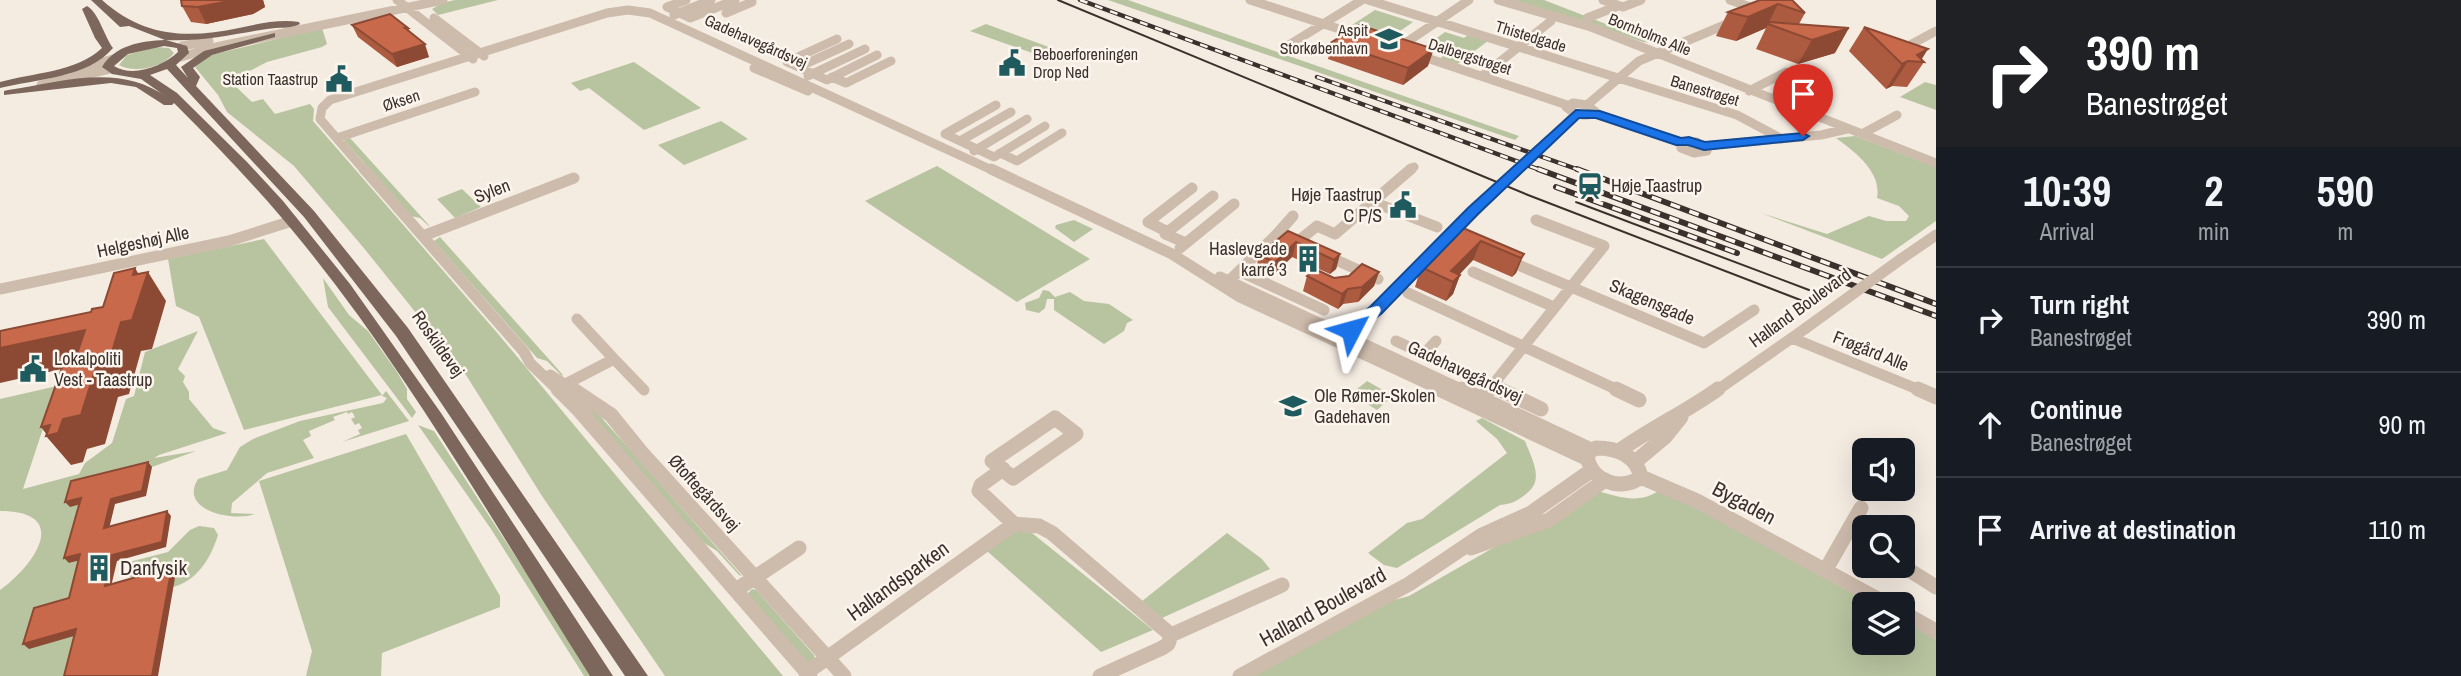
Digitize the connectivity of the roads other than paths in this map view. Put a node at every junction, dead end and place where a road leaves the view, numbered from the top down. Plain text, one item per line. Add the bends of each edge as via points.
1 (443, 0) edge
2 (686, 0) edge
3 (711, 0) edge
4 (735, 0) edge
5 (1253, 0) edge
6 (1362, 0) edge
7 (1368, 0) edge
8 (1468, 0) edge
9 (1498, 0) edge
10 (1603, 0) edge
11 (1641, 0) edge
12 (1730, 0) edge
13 (408, 2) edge
14 (752, 2) dead end
15 (87, 3) edge
16 (1771, 5) edge
17 (673, 6) edge
18 (1618, 6) junction
19 (1759, 10) junction
20 (700, 14) junction
21 (116, 18) junction
22 (1587, 18) dead end
23 (659, 21) junction
24 (1551, 21) dead end
25 (1437, 22) junction
26 (295, 24) junction
27 (1323, 24) junction
28 (1936, 31) edge
29 (271, 35) junction
30 (837, 39) dead end
31 (1373, 40) edge
32 (155, 44) junction
33 (849, 44) dead end
34 (1385, 44) edge
35 (1518, 47) junction
36 (1284, 48) dead end
37 (1398, 48) junction
38 (865, 49) dead end
39 (125, 52) junction
40 (181, 52) junction
41 (1896, 52) edge
42 (1658, 54) junction
43 (877, 55) dead end
44 (477, 56) junction
45 (891, 61) dead end
46 (111, 64) junction
47 (169, 64) junction
48 (799, 67) junction
49 (1786, 72) dead end
50 (135, 73) junction
51 (813, 74) junction
52 (1482, 76) junction
53 (832, 77) junction
54 (1616, 78) junction
55 (800, 80) junction
56 (789, 85) junction
57 (190, 86) junction
58 (2, 90) edge
59 (1749, 91) junction
60 (474, 92) dead end
61 (996, 105) dead end
62 (1567, 105) junction
63 (1587, 105) junction
64 (864, 111) junction
65 (189, 112) junction
66 (1011, 112) dead end
67 (1576, 114) junction
68 (1595, 114) junction
69 (1897, 115) dead end
70 (1027, 119) dead end
71 (1045, 126) dead end
72 (1847, 129) junction
73 (1062, 133) dead end
74 (1862, 135) junction
75 (337, 138) junction
76 (1782, 139) junction
77 (960, 141) junction
78 (977, 149) junction
79 (1000, 153) junction
80 (963, 157) junction
81 (1935, 163) edge
82 (1414, 167) dead end
83 (574, 178) dead end
84 (1192, 188) dead end
85 (1213, 196) dead end
86 (1373, 202) junction
87 (1234, 204) dead end
88 (1293, 216) dead end
89 (292, 220) junction
90 (1536, 220) dead end
91 (1437, 228) dead end
92 (1168, 232) junction
93 (1278, 233) junction
94 (1936, 235) edge
95 (423, 236) junction
96 (1297, 242) junction
97 (1186, 243) junction
98 (1172, 254) junction
99 (1500, 257) edge
100 (1239, 271) junction
101 (1473, 272) dead end
102 (1378, 279) edge
103 (1229, 281) junction
104 (1571, 287) junction
105 (0, 289) edge
106 (1408, 293) dead end
107 (1554, 307) junction
108 (1324, 310) dead end
109 (1754, 310) dead end
110 (577, 319) dead end
111 (1793, 338) junction
112 (1343, 339) junction
113 (1396, 341) dead end
114 (1436, 341) dead end
115 (1522, 346) junction
116 (1424, 354) junction
117 (614, 359) junction
118 (1492, 385) junction
119 (559, 387) junction
120 (644, 390) dead end
121 (1936, 397) edge
122 (1639, 400) dead end
123 (1479, 403) junction
124 (1541, 409) dead end
125 (1686, 412) junction
126 (1619, 451) junction
127 (1589, 459) junction
128 (1635, 461) junction
129 (1003, 470) junction
130 (1641, 477) junction
131 (1605, 480) junction
132 (1861, 508) dead end
133 (1014, 524) junction
134 (799, 548) dead end
135 (1460, 552) junction
136 (1825, 570) junction
137 (1915, 574) edge
138 (755, 578) junction
139 (1282, 585) dead end
140 (1936, 587) edge
141 (736, 590) junction
142 (1865, 592) edge
143 (1915, 618) edge
144 (1934, 627) edge
145 (1171, 635) junction
146 (828, 658) junction
147 (808, 675) edge
148 (601, 676) edge
149 (637, 676) edge
150 (844, 676) edge
151 (1100, 676) edge
152 (1240, 676) edge

1 - 13 street
2 - 17 street
3 - 17 street
4 - 20 street
5 - 27 street
6 - 27 street
7 - 25 street
8 - 25 street
9 - 42 street, Bornholms Alle via 1591,27
10 - 18 street
11 - 18 street
12 - 19 street
13 - 26 street
13 - 29 street
13 - 44 street
14 - 20 street via 711,19
15 - 21 main road
15 - 39 main road
15 - 58 main road via 108,48 105,52
16 - 19 street
17 - 20 street via 690,18
17 - 23 street
18 - 22 street
19 - 42 street
21 - 26 main road via 166,37 217,36
21 - 32 main road via 139,38
23 - 44 street, Gadehavegårdsvej via 616,16
23 - 55 street, Gadehavegårdsvej
23 - 56 street, Gadehavegårdsvej
24 - 35 street
25 - 35 street, Thistedgade
25 - 37 street
26 - 40 street
27 - 31 street
27 - 36 street
28 - 41 street
29 - 40 street
29 - 57 main road via 200,56 187,66 194,77
30 - 48 street via 787,62
32 - 39 main road
32 - 40 main road
33 - 48 street
34 - 37 street, Dalbergstrøget
35 - 52 street
35 - 54 street, Thistedgade
37 - 52 street, Dalbergstrøget
38 - 51 street
39 - 46 main road
40 - 47 main road
42 - 54 street
42 - 59 street, Bornholms Alle
43 - 53 street
44 - 75 street, Øtoftegårdsvej via 342,95 322,108 320,119
45 - 53 street via 846,83
46 - 50 main road via 119,73
46 - 58 street
47 - 50 main road
47 - 57 main road, Roskildevej
48 - 51 street
49 - 59 street
50 - 65 main road via 156,81
51 - 53 street via 827,80
51 - 55 street
52 - 62 street, Dalbergstrøget
54 - 63 street
54 - 76 street, Banestrøget via 1737,115
55 - 56 street
55 - 64 street, Gadehavegårdsvej
56 - 64 street, Gadehavegårdsvej
57 - 149 main road, Roskildevej via 309,214 402,332
58 - 65 main road via 130,82
59 - 72 street, Bornholms Alle
60 - 75 street, Øksen
61 - 77 street via 945,134
62 - 63 street
62 - 67 street
63 - 68 street
64 - 80 street, Gadehavegårdsvej
65 - 89 main road
66 - 77 street
67 - 68 street
67 - 112 street, bridge
68 - 76 street via 1680,142 1681,148 1695,153 1706,152 1704,146
69 - 74 street
70 - 78 street
71 - 79 street
72 - 74 street, Bornholms Alle
72 - 76 street
73 - 79 street via 1017,161
74 - 81 street, Bornholms Alle
75 - 95 street, Øtoftegårdsvej
77 - 78 street
78 - 79 street via 994,157
78 - 80 street
80 - 98 street, Gadehavegårdsvej
82 - 86 street
83 - 95 street, Sylen
84 - 92 street via 1148,222
85 - 92 street
86 - 91 street
86 - 96 street via 1335,234 1317,226
87 - 97 street
88 - 93 street
89 - 105 street, Helgeshøj Alle via 188,251
89 - 148 main road via 406,372
90 - 104 street, Skagensgade via 1604,246
92 - 97 street via 1165,234
93 - 96 street
93 - 100 street
94 - 111 street, Halland Boulevard, bridge
95 - 119 street, Øtoftegårdsvej via 530,363
96 - 102 street
97 - 98 street
98 - 103 street, Gadehavegårdsvej
98 - 112 street, Gadehavegårdsvej via 1240,297
99 - 104 street, Skagensgade
100 - 103 street
100 - 108 street
101 - 107 street
103 - 112 street, Gadehavegårdsvej
104 - 107 street, Skagensgade
104 - 109 street, Skagensgade via 1704,343
106 - 115 street
107 - 115 street, Skagensgade
110 - 117 street
111 - 121 street, Frøgård Alle
111 - 125 street, Halland Boulevard
112 - 123 street, Gadehavegårdsvej
113 - 116 street
114 - 116 street
115 - 118 street, Skagensgade
115 - 122 street
116 - 118 street
117 - 119 street
117 - 120 street
118 - 123 street, Skagensgade
118 - 124 street
119 - 138 street, Øtoftegårdsvej via 611,415
119 - 141 street, Øtoftegårdsvej
123 - 127 street, Gadehavegårdsvej
125 - 126 street, Halland Boulevard
125 - 128 street, Halland Boulevard via 1665,438
126 - 127 street via 1603,447
126 - 128 street
127 - 131 street
127 - 135 street, Halland Boulevard via 1531,513 1482,535
128 - 130 street
129 - 129 street via 992,461 1055,418 1076,433 1013,478
129 - 133 street via 979,491
130 - 131 street via 1628,485
130 - 136 street, Bygaden via 1699,502
131 - 135 street, Halland Boulevard via 1549,520
132 - 136 street
133 - 145 street via 1039,526 1052,533
133 - 146 street, Hallandsparken
134 - 138 street
135 - 152 street, Halland Boulevard
136 - 142 street, Bygaden
137 - 140 street
138 - 141 street
138 - 146 street, Øtoftegårdsvej
139 - 145 street
141 - 147 street, Øtoftegårdsvej
143 - 144 street
145 - 151 street via 1162,648
146 - 147 street, Hallandsparken
146 - 150 street, Øtoftegårdsvej

